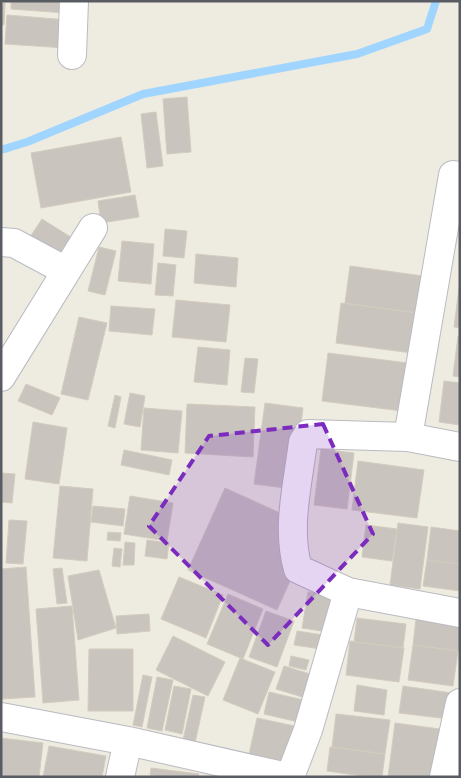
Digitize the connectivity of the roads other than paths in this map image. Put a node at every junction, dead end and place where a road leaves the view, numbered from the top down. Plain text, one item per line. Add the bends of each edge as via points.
1 (74, 1) edge
2 (72, 55) dead end
3 (460, 176) edge
4 (93, 228) dead end
5 (1, 242) edge
6 (66, 271) junction
7 (1, 377) edge
8 (408, 437) junction
9 (460, 447) edge
10 (348, 592) junction
11 (460, 613) edge
12 (460, 703) edge
13 (1, 717) edge
14 (128, 742) junction
15 (120, 777) edge
16 (289, 777) edge
17 (444, 777) edge

1 - 2 street
3 - 8 street via 452,174
4 - 6 street
5 - 6 street via 14,243
6 - 7 street
8 - 9 street
8 - 10 street via 316,433 308,434 303,442 292,530 298,569
10 - 11 street
10 - 16 street via 308,730
12 - 17 street
13 - 14 street
14 - 15 street
14 - 16 street

